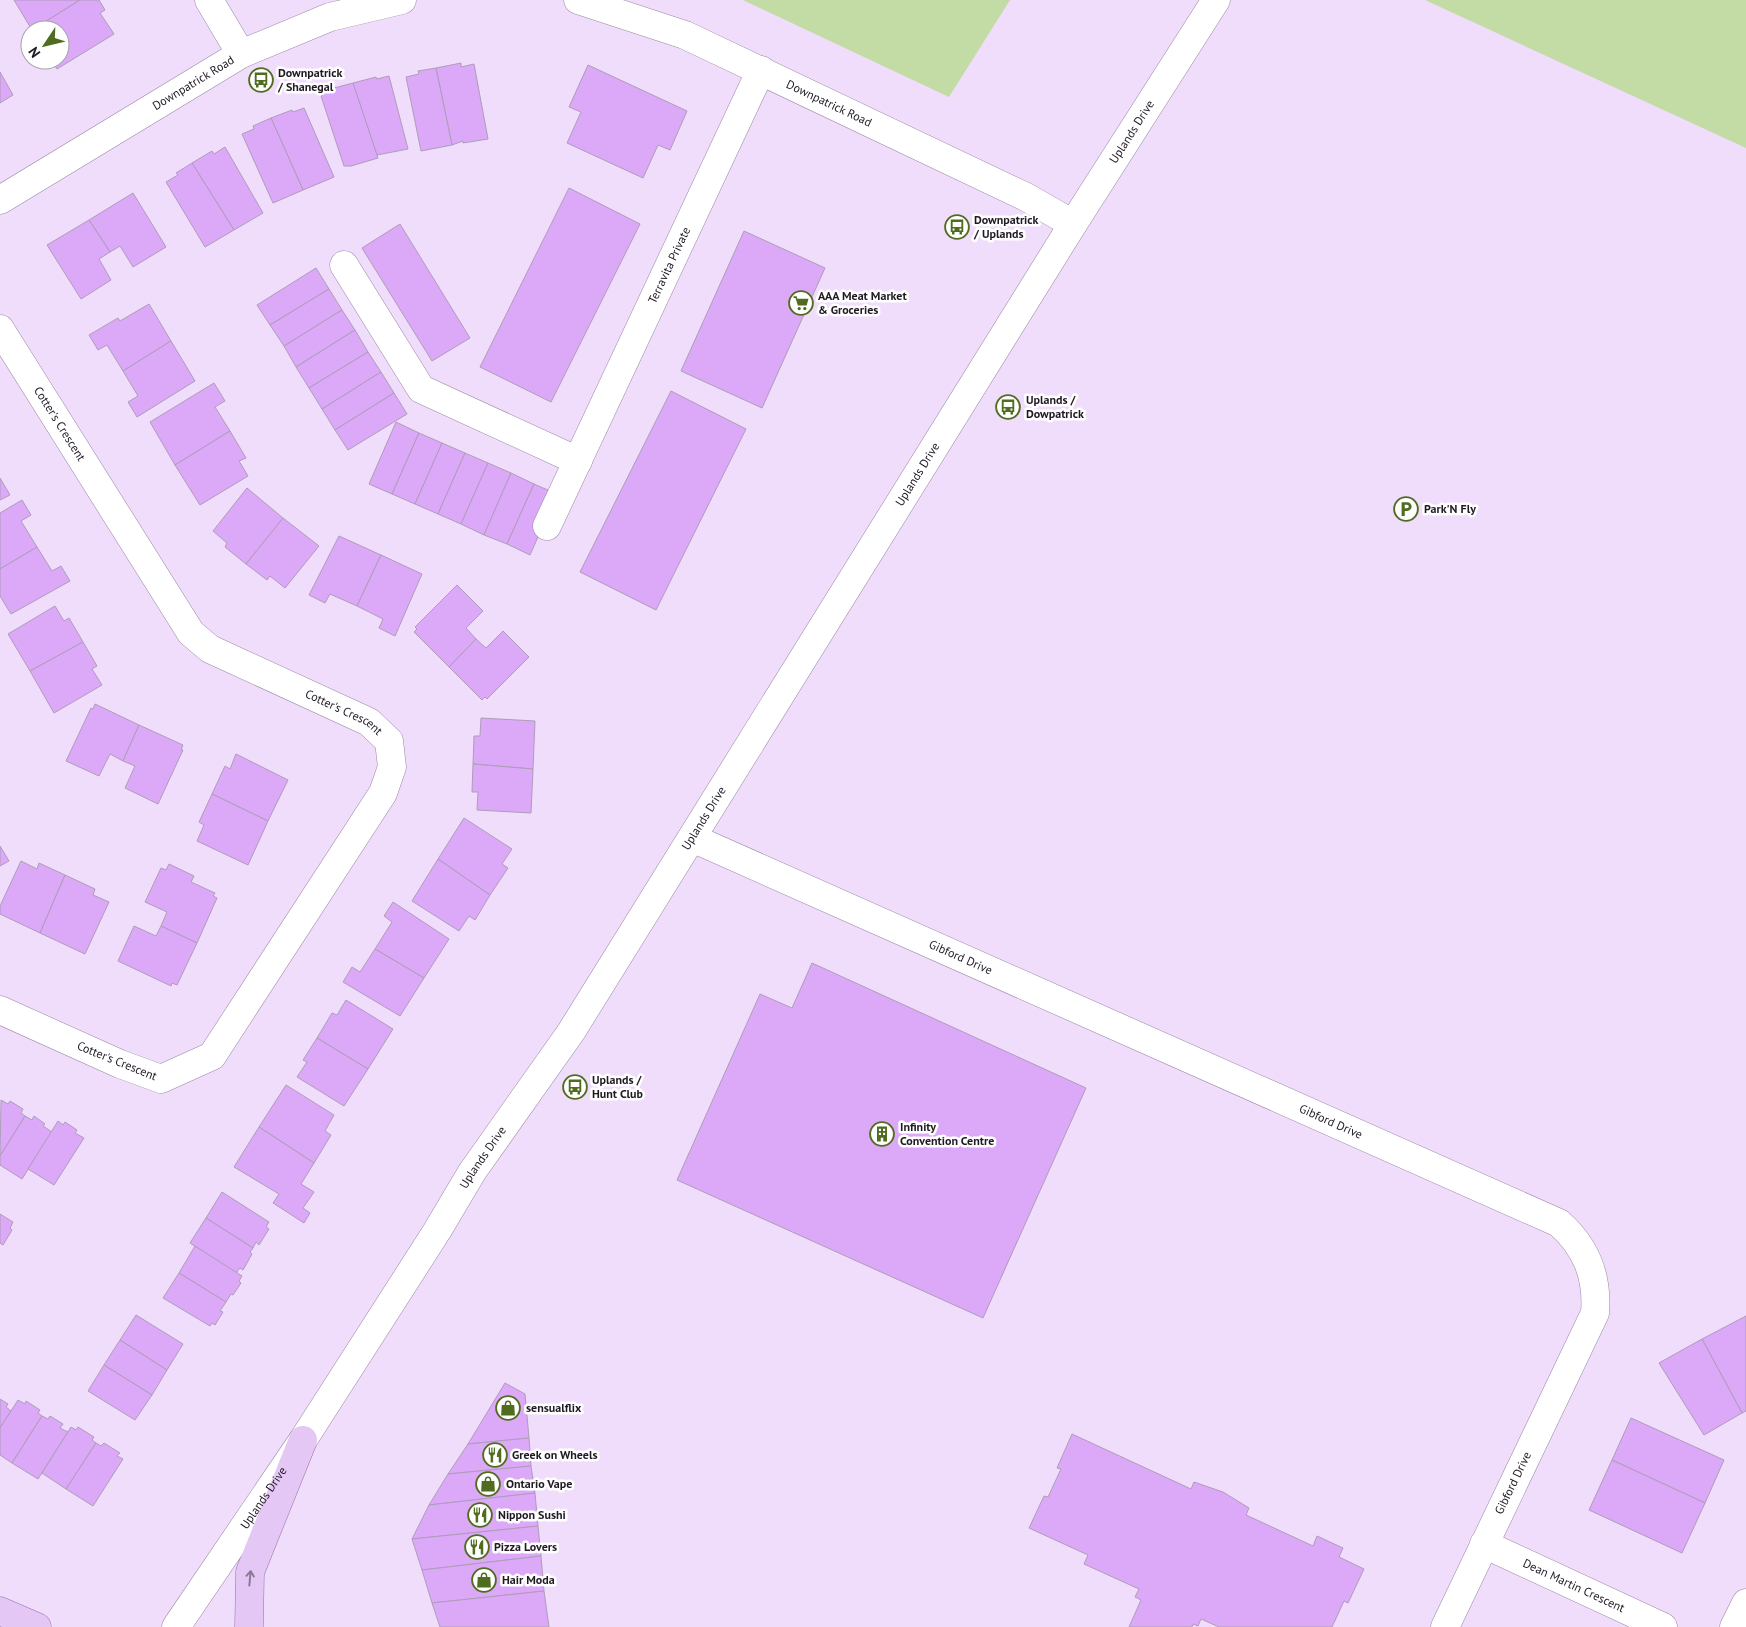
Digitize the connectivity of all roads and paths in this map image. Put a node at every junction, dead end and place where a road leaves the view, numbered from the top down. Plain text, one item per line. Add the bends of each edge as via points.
1 (209, 0) edge
2 (402, 0) edge
3 (578, 0) edge
4 (1216, 0) edge
5 (241, 54) junction
6 (761, 70) junction
7 (0, 200) edge
8 (1073, 224) junction
9 (344, 265) dead end
10 (0, 329) edge
11 (578, 461) junction
12 (547, 526) dead end
13 (692, 838) junction
14 (0, 1010) edge
15 (303, 1440) junction
16 (1484, 1544) junction
17 (1746, 1603) edge
18 (0, 1611) edge
19 (37, 1627) edge
20 (176, 1627) edge
21 (249, 1627) edge
22 (1445, 1627) edge
23 (1663, 1627) edge
24 (1734, 1627) edge

1 - 5 street
2 - 5 street, Downpatrick Road via 330,18
3 - 6 street, Downpatrick Road via 685,35
4 - 8 street, Uplands Drive
5 - 7 street, Downpatrick Road
6 - 8 street, Downpatrick Road via 1026,197
6 - 11 street, Terravita Private
8 - 13 street, Uplands Drive
9 - 11 street via 421,389
10 - 14 street, Cotter's Crescent via 191,633 210,649 369,722 389,741 392,767 383,793 212,1056 161,1079
11 - 12 street, Terravita Private
13 - 15 street, Uplands Drive via 571,1032 472,1172
13 - 16 street, Gibford Drive via 1559,1223 1585,1254 1595,1285 1596,1312
15 - 20 street, Uplands Drive
21 -> 15 main road via 250,1572
16 - 22 street, Gibford Drive
16 - 23 street, Dean Martin Crescent
17 - 24 street
18 - 19 main road

